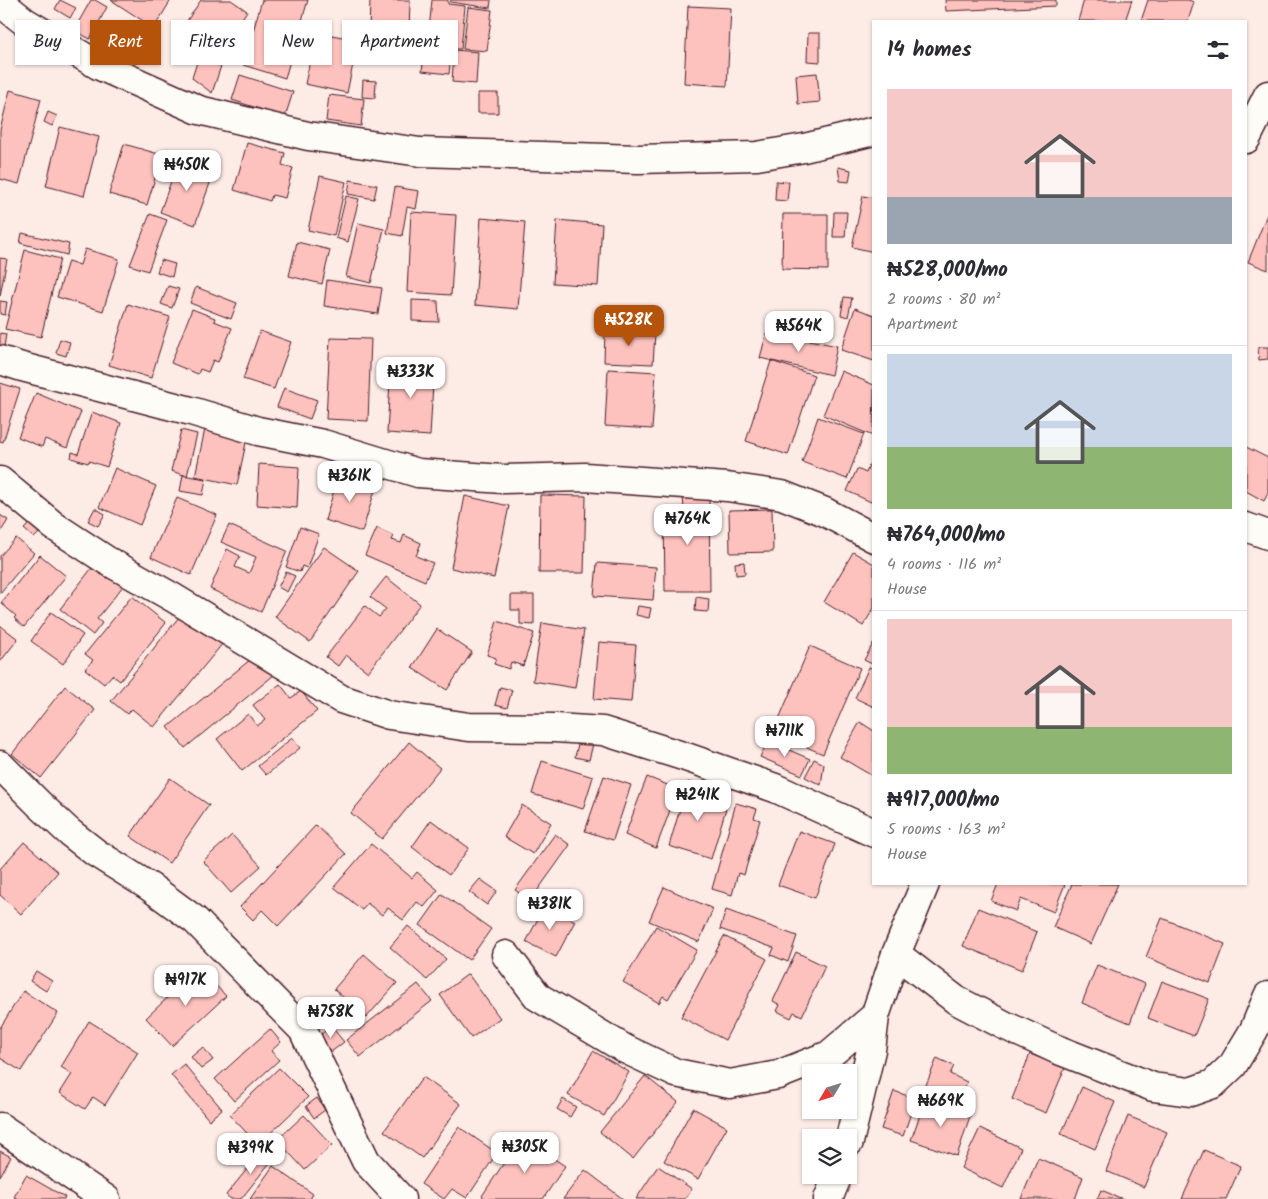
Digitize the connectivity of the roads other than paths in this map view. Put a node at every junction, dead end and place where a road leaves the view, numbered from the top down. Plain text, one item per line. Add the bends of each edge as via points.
1 (0, 2) edge
2 (1268, 95) edge
3 (1254, 126) edge
4 (872, 131) edge
5 (0, 360) edge
6 (0, 481) edge
7 (1247, 527) edge
8 (1268, 534) edge
9 (872, 537) edge
10 (0, 765) edge
11 (872, 832) edge
12 (925, 885) edge
13 (896, 954) junction
14 (506, 955) dead end
15 (1268, 996) edge
16 (875, 1016) junction
17 (0, 1127) edge
18 (852, 1129) edge
19 (834, 1184) edge
20 (106, 1199) edge
21 (401, 1199) edge
22 (828, 1199) edge

1 - 4 street via 25,22 98,65 199,110 308,136 420,152 638,159 757,156
2 - 3 street
5 - 9 street via 258,431 323,444 418,473 503,479 585,477 782,495 826,512
6 - 11 street via 54,526 91,550 341,699 389,715 469,727 603,731 775,788
7 - 8 street
10 - 21 street via 69,832 195,920 303,1030 366,1160
12 - 13 street
13 - 15 street via 956,1000 1004,1025 1153,1087 1190,1092 1213,1084 1233,1066 1254,1030
13 - 16 street
14 - 16 street via 538,997 625,1049 676,1072 730,1084 778,1075 829,1055
16 - 18 street via 871,1050
17 - 20 street
19 - 22 street

